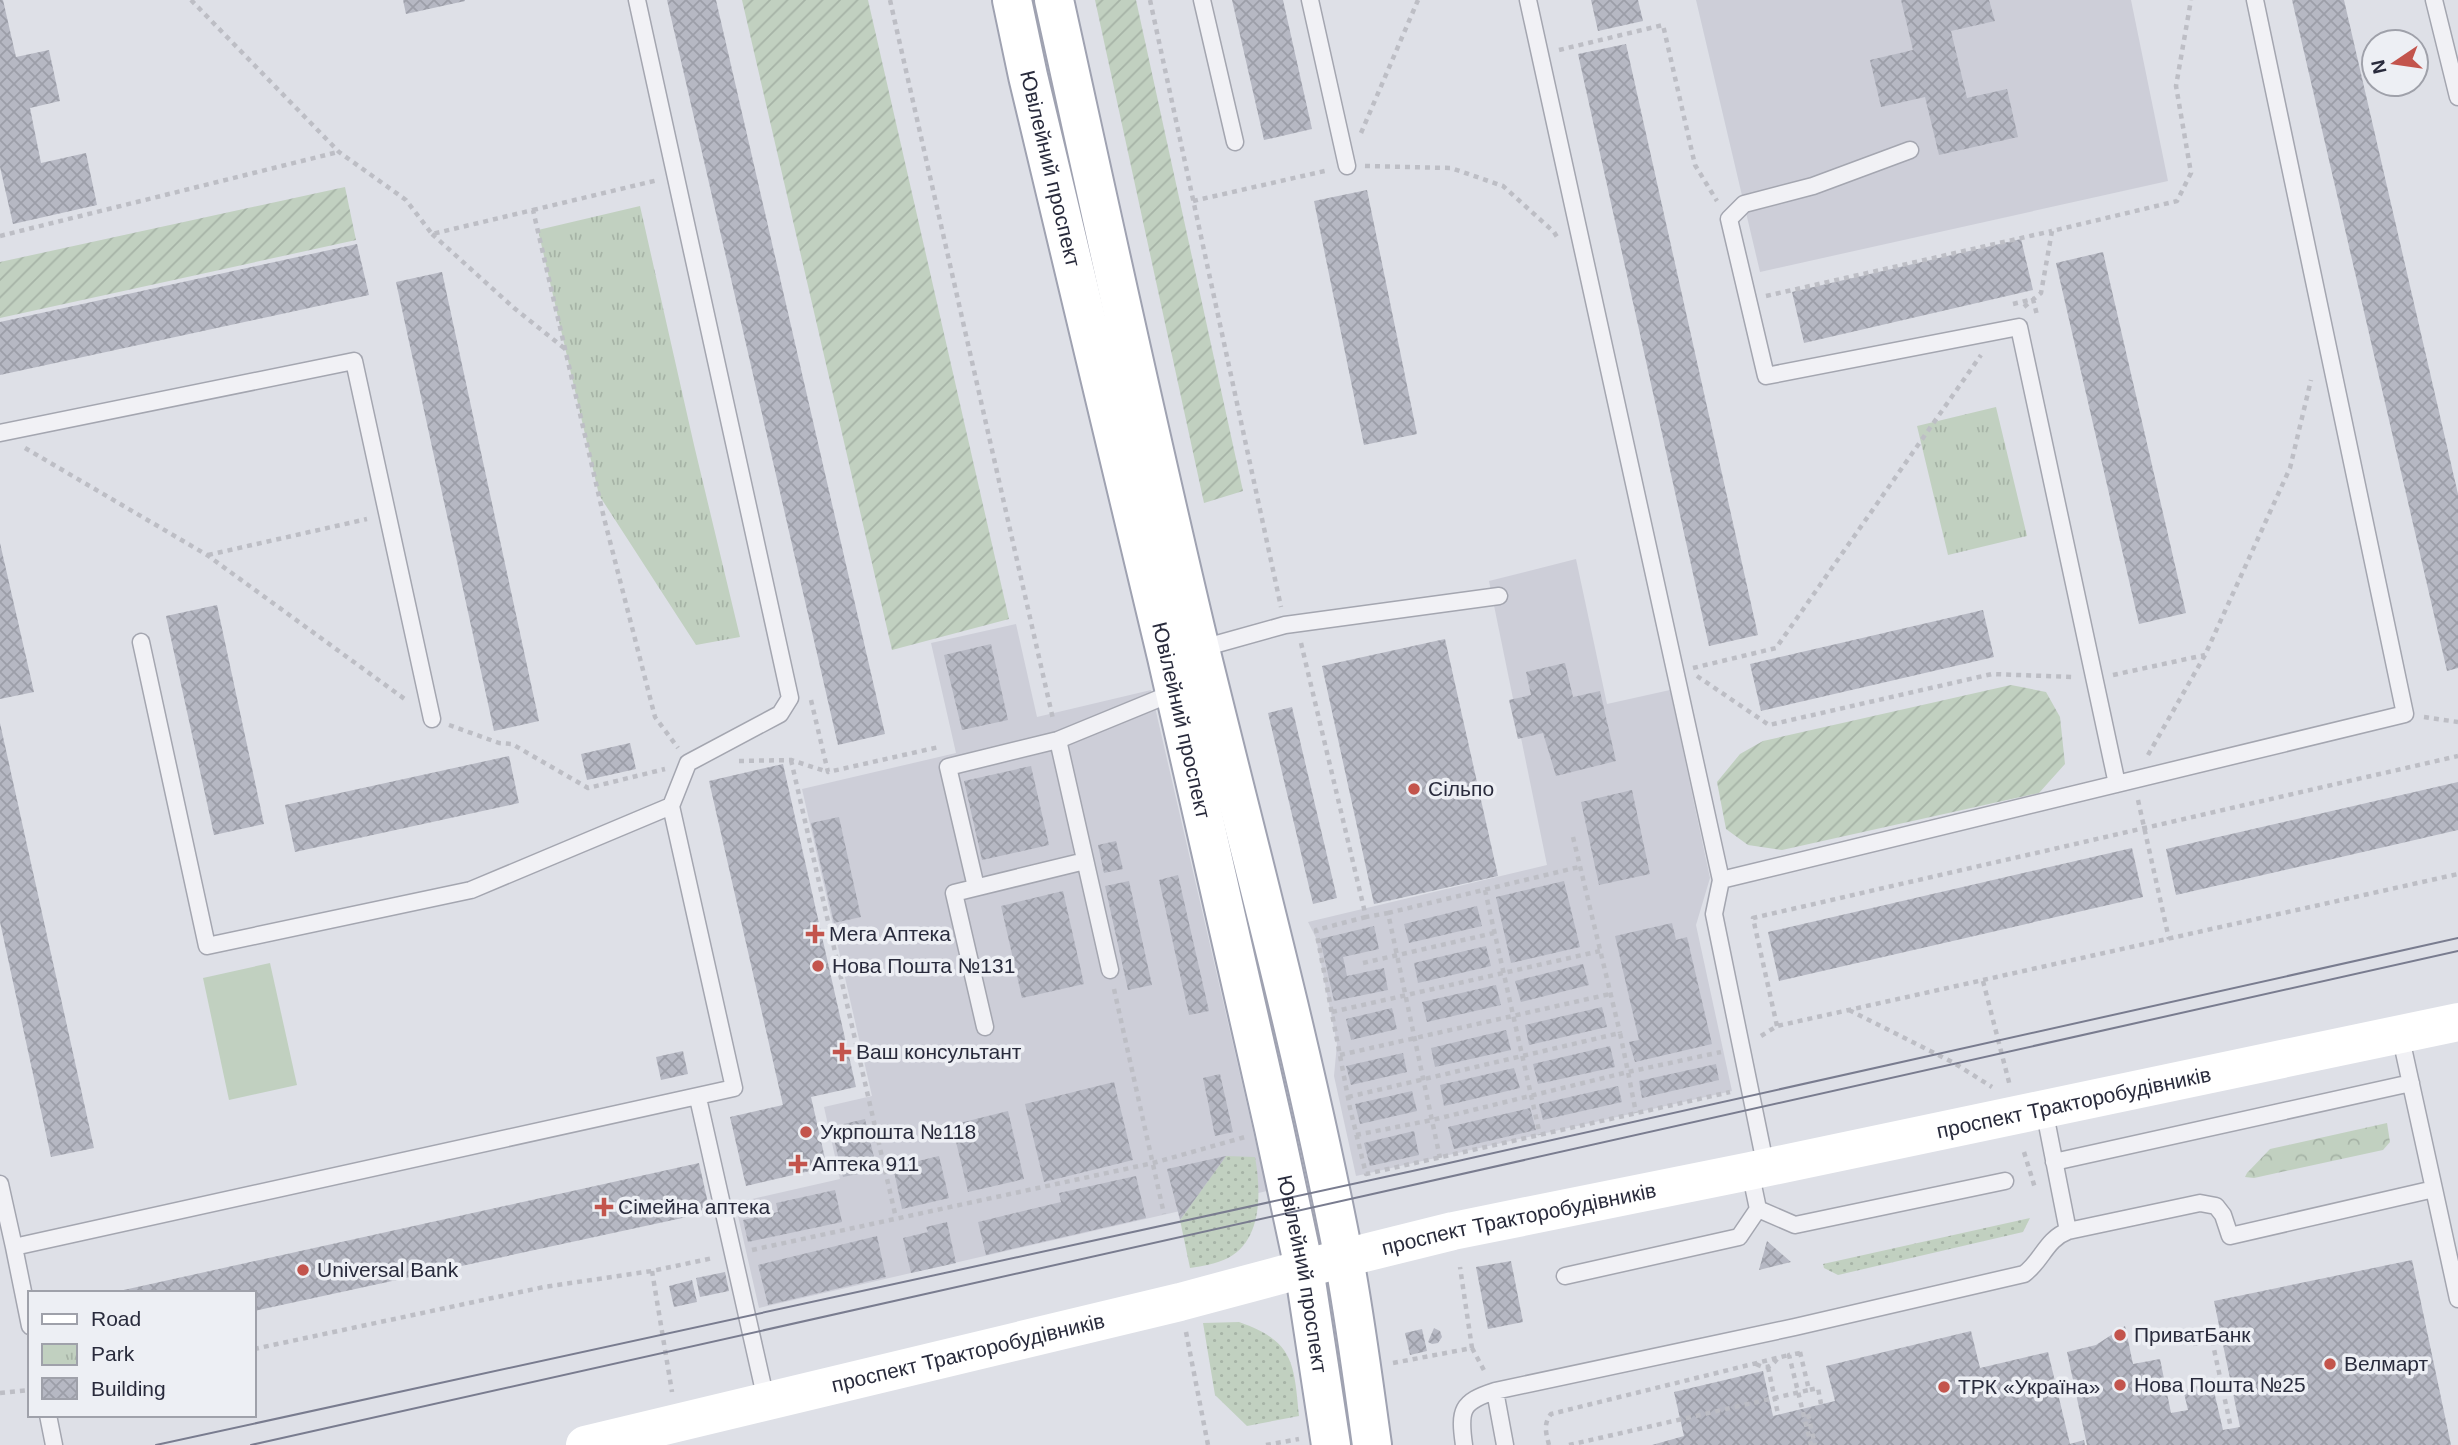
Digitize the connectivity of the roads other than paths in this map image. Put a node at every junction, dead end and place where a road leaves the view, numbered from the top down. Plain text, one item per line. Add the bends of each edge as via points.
1 (637, 0) edge
2 (1012, 0) edge
3 (1055, 0) edge
4 (1202, 0) edge
5 (1310, 0) edge
6 (1528, 0) edge
7 (2255, 0) edge
8 (2434, 0) edge
9 (2458, 97) edge
10 (1235, 142) dead end
11 (1910, 150) dead end
12 (1347, 166) road end
13 (0, 433) edge
14 (1499, 596) dead end
15 (141, 642) dead end
16 (1181, 666) junction
17 (432, 719) road end
18 (1058, 740) junction
19 (2116, 784) junction
20 (671, 806) junction
21 (1085, 861) junction
22 (1721, 880) junction
23 (976, 887) junction
24 (1110, 970) road end
25 (2458, 1021) edge
26 (985, 1027) dead end
27 (2400, 1033) junction
28 (2411, 1083) junction
29 (698, 1098) junction
30 (2044, 1109) junction
31 (2054, 1162) junction
32 (1758, 1170) junction
33 (2005, 1181) dead end
34 (0, 1184) edge
35 (2434, 1189) junction
36 (1758, 1209) junction
37 (2068, 1231) junction
38 (13, 1247) junction
39 (1344, 1258) junction
40 (1304, 1268) junction
41 (1565, 1276) dead end
42 (2457, 1292) edge
43 (28, 1317) edge
44 (1495, 1391) junction
45 (766, 1400) junction
46 (48, 1417) edge
47 (54, 1445) edge
48 (584, 1445) edge
49 (1331, 1445) edge
50 (1372, 1445) edge
51 (1464, 1445) edge
52 (1505, 1445) edge

1 - 20 lane via 790,698 780,714 688,763
2 - 16 main road, Ювілейний проспект
3 - 16 main road, Ювілейний проспект via 1116,285
4 - 10 lane
5 - 12 lane
6 - 22 lane
7 - 19 lane via 2405,714
8 - 9 lane
11 - 19 lane via 1813,186 1744,204 1729,219 1766,376 2019,327
13 - 17 lane via 354,361
14 - 16 lane via 1285,625
15 - 20 lane via 207,946 471,890
16 - 18 lane
16 - 39 main road, Ювілейний проспект via 1295,1035
16 - 40 main road, Ювілейний проспект
18 - 21 lane
18 - 23 lane via 948,767
19 - 22 lane
20 - 29 lane via 734,1088
21 - 23 lane
21 - 24 lane
22 - 32 lane via 1714,914 1742,1047
23 - 26 lane via 954,893
25 - 27 main road, проспект Тракторобудівників
27 - 28 lane
27 - 30 main road, проспект Тракторобудівників
28 - 31 lane
28 - 35 lane
29 - 38 lane
29 - 45 lane
30 - 31 lane
30 - 32 main road, проспект Тракторобудівників
31 - 37 lane
32 - 36 lane
32 - 39 main road, проспект Тракторобудівників via 1488,1223
33 - 36 lane via 1795,1225
34 - 38 lane
35 - 37 lane via 2230,1236 2216,1206 2200,1203
35 - 42 lane
36 - 41 lane via 1739,1237
37 - 44 lane via 2052,1240 2032,1268 2014,1278
38 - 43 lane
39 - 40 main road, проспект Тракторобудівників
39 - 50 main road, Ювілейний проспект
40 - 45 main road, проспект Тракторобудівників via 1181,1302
40 - 49 main road, Ювілейний проспект
44 - 51 lane via 1469,1401 1463,1412
44 - 52 lane
45 - 48 main road, проспект Тракторобудівників
46 - 47 lane

